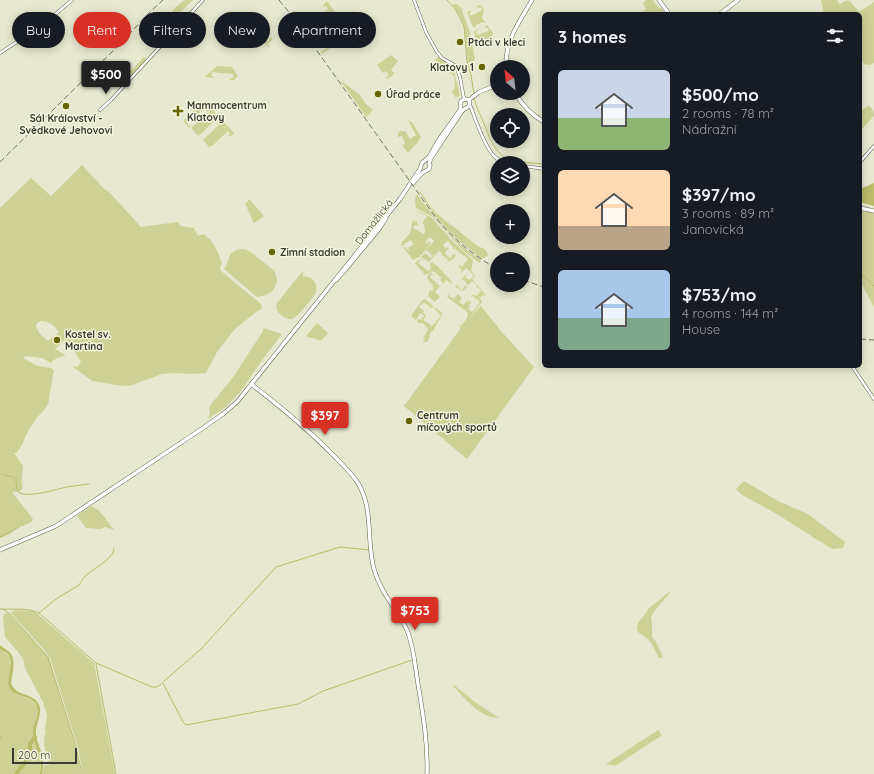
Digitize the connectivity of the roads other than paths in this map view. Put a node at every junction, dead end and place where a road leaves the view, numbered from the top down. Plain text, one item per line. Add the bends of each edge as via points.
1 (72, 0) edge
2 (203, 0) edge
3 (415, 0) edge
4 (532, 0) edge
5 (659, 0) edge
6 (738, 0) edge
7 (668, 12) edge
8 (723, 12) edge
9 (0, 54) edge
10 (506, 60) edge
11 (490, 88) edge
12 (464, 99) junction
13 (519, 100) edge
14 (468, 105) junction
15 (461, 106) junction
16 (100, 110) dead end
17 (542, 121) edge
18 (874, 146) edge
19 (494, 156) edge
20 (862, 160) edge
21 (424, 161) junction
22 (429, 163) junction
23 (421, 167) junction
24 (530, 167) edge
25 (542, 169) edge
26 (426, 170) junction
27 (862, 208) edge
28 (874, 211) edge
29 (332, 283) junction
30 (853, 368) edge
31 (251, 384) junction
32 (874, 399) edge
33 (0, 550) edge
34 (427, 774) edge

1 - 9 street via 44,24
2 - 16 street
3 - 12 street via 426,32 438,54 456,66
4 - 10 main road via 512,35
5 - 7 main road
6 - 8 main road
11 - 14 main road via 474,96
12 - 14 main road
12 - 15 main road
13 - 17 main road
14 - 15 main road via 463,108
14 - 19 street
14 - 22 main road via 456,118
15 - 21 main road
18 - 20 street
21 - 22 main road
21 - 23 main road
22 - 26 main road via 430,168
23 - 26 main road
23 - 29 main road, Domažlická via 400,198
24 - 25 street
26 - 29 main road, Domažlická via 344,272
27 - 28 main road
29 - 31 main road, Domažlická
30 - 32 street
31 - 33 main road, Domažlická via 237,402 212,422 74,515 56,526
31 - 34 main road via 309,431 347,469 361,489 368,512 375,572 380,586 405,626 412,649 426,736

